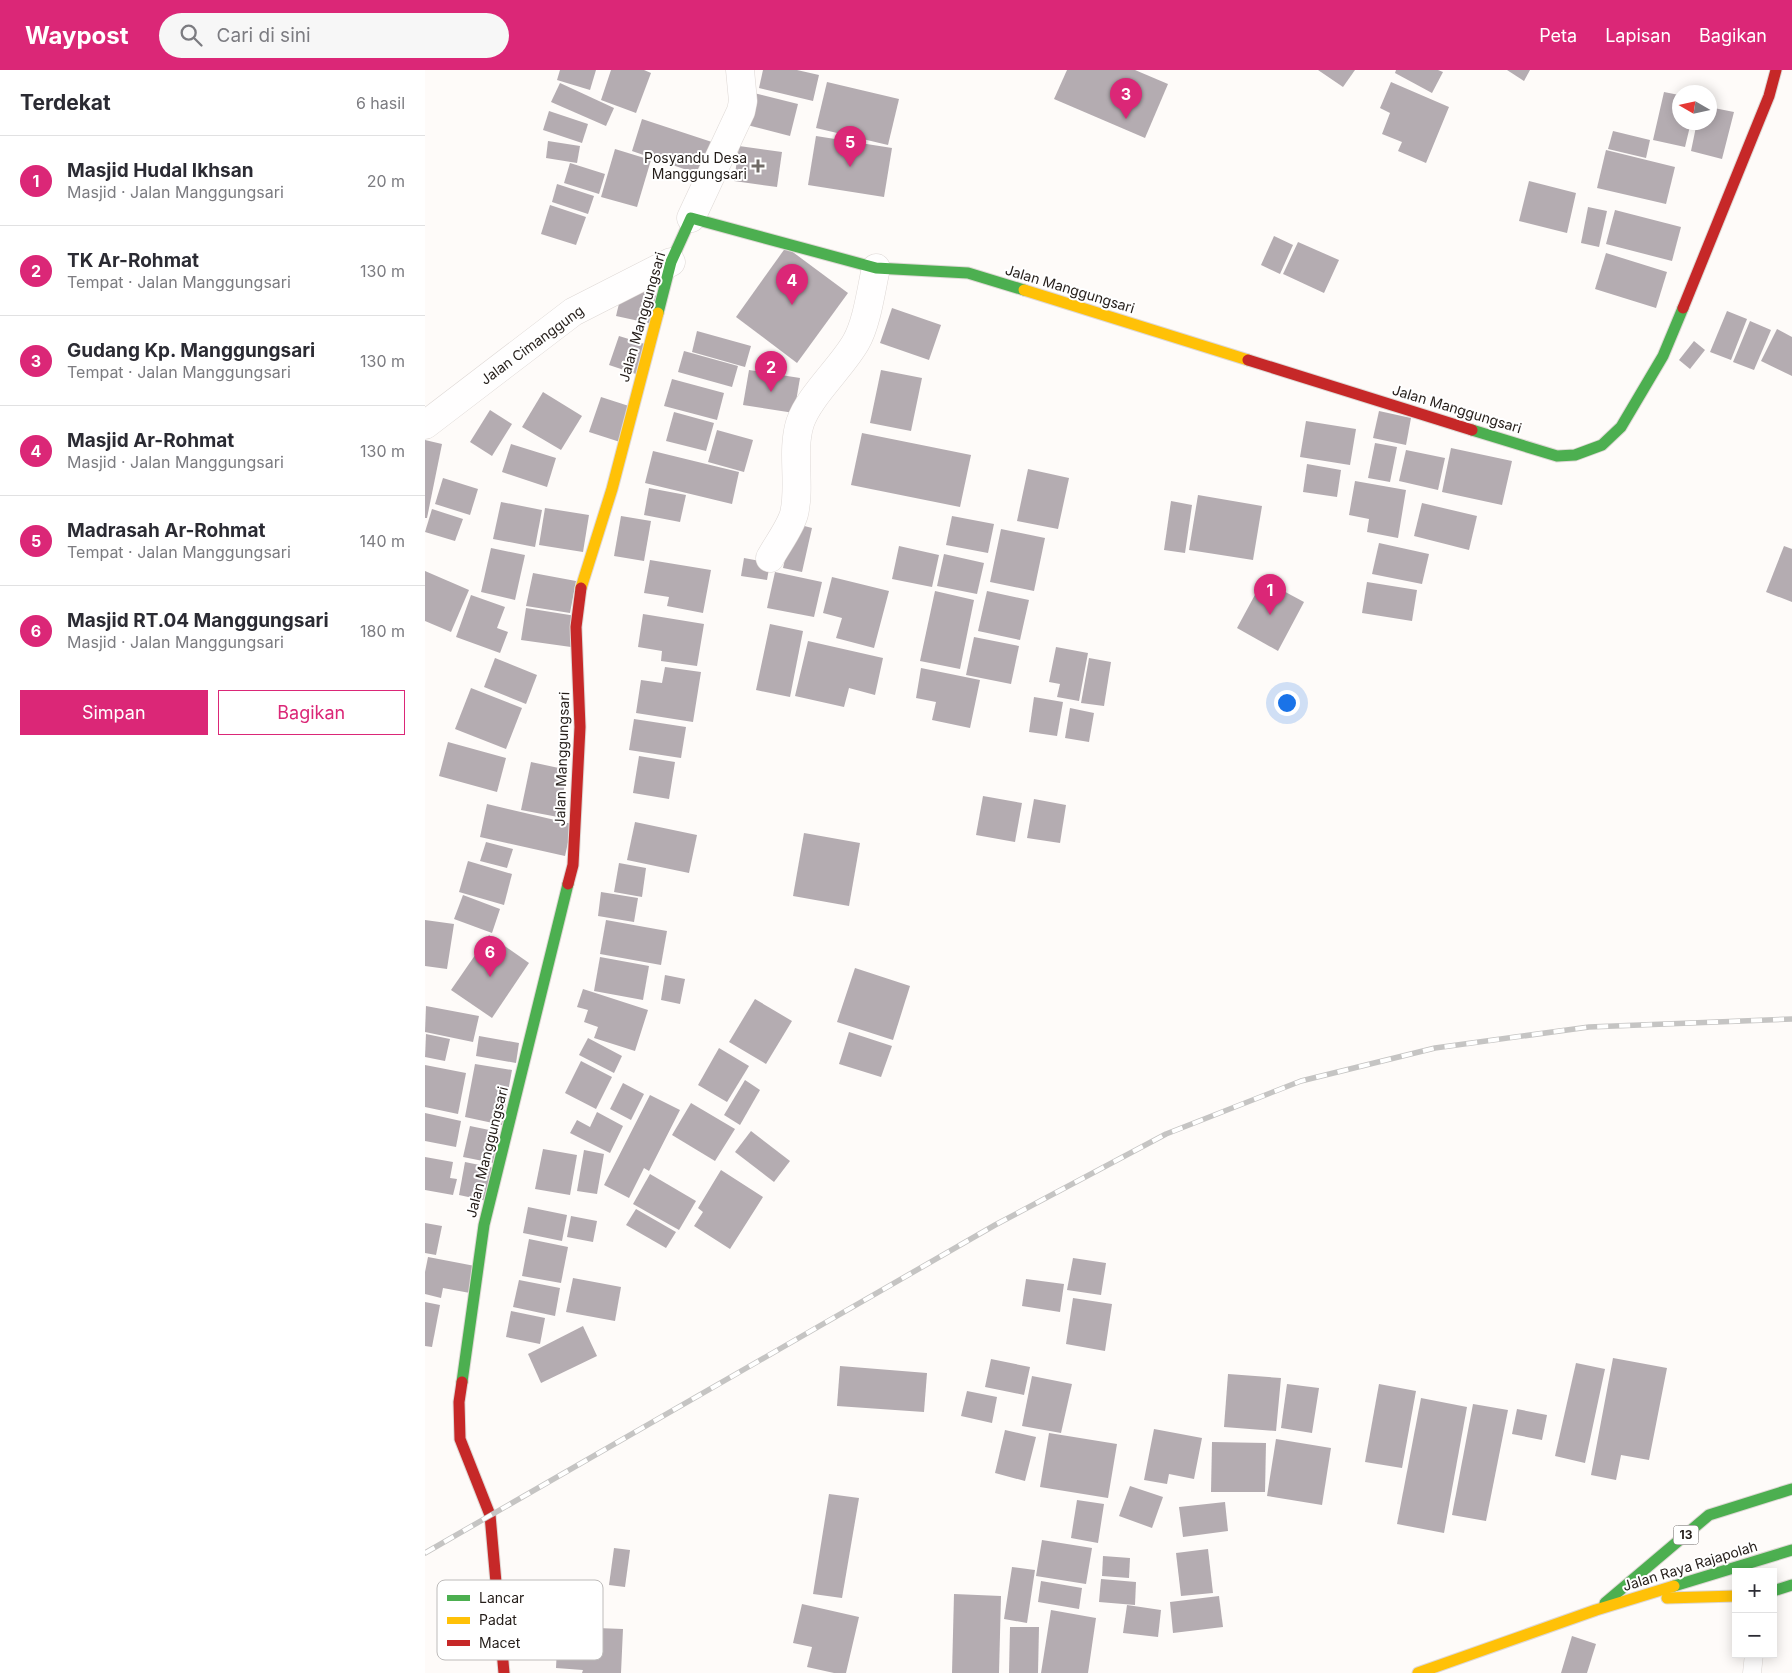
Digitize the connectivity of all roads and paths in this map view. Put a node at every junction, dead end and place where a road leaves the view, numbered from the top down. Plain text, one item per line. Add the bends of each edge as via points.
1 (740, 70) edge
2 (1776, 70) edge
3 (691, 218) junction
4 (671, 262) junction
5 (876, 268) junction
6 (425, 425) edge
7 (770, 558) dead end
8 (1792, 1489) edge
9 (1792, 1550) edge
10 (496, 1580) edge
11 (1792, 1585) edge
12 (1777, 1590) edge
13 (1732, 1596) edge
14 (1633, 1599) junction
15 (1596, 1610) junction
16 (1754, 1658) edge
17 (503, 1660) edge
18 (504, 1673) edge
19 (1418, 1673) edge
20 (1752, 1673) edge

1 - 3 street via 741,111
2 - 5 main road, Jalan Manggungsari via 1769,96 1663,356 1621,427 1602,445 1575,455 1557,456 968,273
3 - 4 main road, Jalan Manggungsari
3 - 5 main road, Jalan Manggungsari
4 - 6 street, Jalan Cimanggung via 573,312
4 - 10 main road, Jalan Manggungsari via 611,489 581,585 576,627 580,727 573,865 484,1225 459,1402 460,1438 490,1515
5 - 7 street via 856,342 807,409 801,423 796,504 793,517
8 - 15 main road, 13 via 1709,1516
9 - 14 main road, Jalan Raya Rajapolah / 13
11 - 12 main road
13 - 14 main road, 13
14 - 15 main road, Jalan Raya Rajapolah / 13
15 - 19 main road, 13
16 - 20 lane
17 - 18 main road, Jalan Manggungsari

